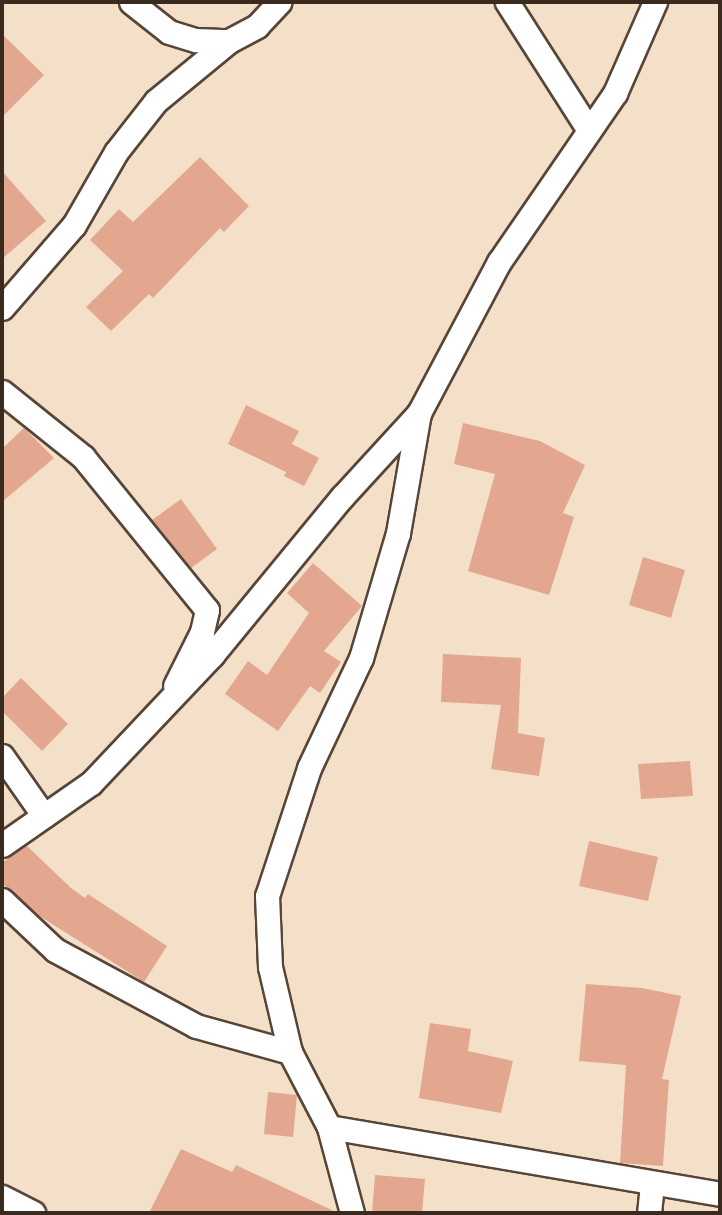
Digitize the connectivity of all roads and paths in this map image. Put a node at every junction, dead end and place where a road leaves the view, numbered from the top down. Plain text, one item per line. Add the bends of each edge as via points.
1 (131, 2) edge
2 (279, 2) edge
3 (507, 2) edge
4 (655, 2) edge
5 (229, 41) junction
6 (589, 130) junction
7 (2, 308) edge
8 (2, 392) edge
9 (419, 413) junction
10 (171, 699) junction
11 (2, 756) edge
12 (44, 816) junction
13 (2, 845) edge
14 (2, 900) edge
15 (290, 1052) junction
16 (329, 1127) junction
17 (652, 1184) junction
18 (720, 1195) edge
19 (2, 1197) edge
20 (33, 1213) edge
21 (352, 1213) edge
22 (649, 1213) edge

1 - 5 street via 169,32 196,40
2 - 5 street via 257,26
3 - 6 street
4 - 6 street via 615,93
5 - 7 street via 156,101 116,152 74,225
6 - 9 street via 499,262
8 - 10 street via 83,457 207,610
9 - 10 street
9 - 15 street via 398,533 360,658 309,768 267,896 270,967
10 - 12 street via 92,783
11 - 12 street
12 - 13 street
14 - 15 street via 55,950 196,1026
15 - 16 street
16 - 17 street
16 - 21 street
17 - 18 street
17 - 22 street
19 - 20 street

